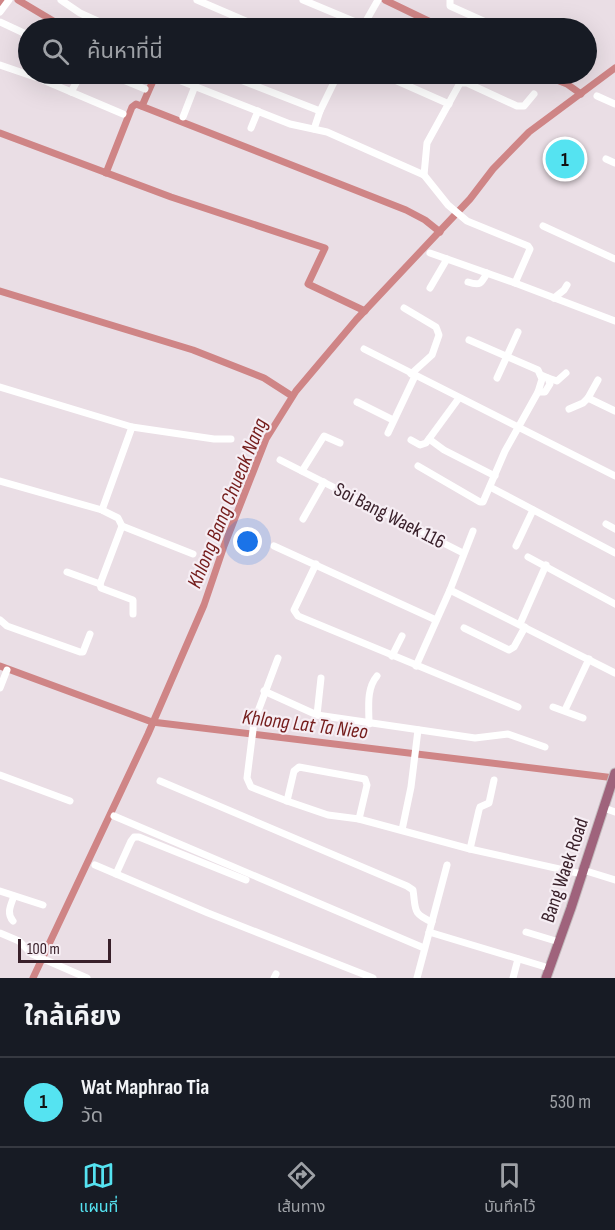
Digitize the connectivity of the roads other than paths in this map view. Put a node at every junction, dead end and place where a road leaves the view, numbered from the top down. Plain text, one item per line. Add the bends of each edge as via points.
1 (9, 0) edge
2 (62, 0) edge
3 (197, 0) edge
4 (303, 0) edge
5 (378, 0) edge
6 (450, 0) edge
7 (0, 12) edge
8 (89, 18) edge
9 (239, 18) edge
10 (344, 18) edge
11 (369, 18) edge
12 (477, 18) edge
13 (0, 22) edge
14 (18, 30) edge
15 (0, 64) edge
16 (18, 71) edge
17 (54, 84) edge
18 (75, 84) edge
19 (133, 84) edge
20 (190, 84) edge
21 (251, 84) edge
22 (333, 84) edge
23 (403, 84) edge
24 (460, 84) edge
25 (468, 84) edge
26 (195, 86) junction
27 (145, 89) dead end
28 (71, 92) junction
29 (534, 94) dead end
30 (597, 96) dead end
31 (615, 104) edge
32 (449, 105) junction
33 (258, 111) junction
34 (320, 111) junction
35 (123, 114) dead end
36 (183, 117) dead end
37 (251, 128) dead end
38 (314, 129) junction
39 (606, 159) dead end
40 (615, 163) edge
41 (424, 175) junction
42 (543, 226) dead end
43 (430, 254) dead end
44 (447, 259) junction
45 (615, 259) edge
46 (487, 273) junction
47 (468, 282) dead end
48 (515, 282) junction
49 (567, 285) dead end
50 (430, 288) dead end
51 (554, 297) junction
52 (404, 308) dead end
53 (615, 321) edge
54 (518, 332) dead end
55 (469, 340) dead end
56 (364, 349) dead end
57 (507, 357) junction
58 (566, 373) dead end
59 (413, 375) junction
60 (545, 376) junction
61 (497, 378) dead end
62 (598, 380) dead end
63 (0, 387) edge
64 (459, 398) junction
65 (588, 398) junction
66 (357, 402) dead end
67 (569, 409) dead end
68 (615, 411) edge
69 (393, 420) junction
70 (132, 427) junction
71 (518, 428) junction
72 (388, 433) dead end
73 (231, 439) dead end
74 (429, 439) junction
75 (411, 440) dead end
76 (340, 443) dead end
77 (280, 460) dead end
78 (418, 466) dead end
79 (302, 471) junction
80 (495, 476) junction
81 (615, 476) edge
82 (0, 481) edge
83 (324, 482) junction
84 (490, 487) junction
85 (102, 510) junction
86 (533, 510) junction
87 (303, 519) dead end
88 (606, 524) dead end
89 (122, 526) junction
90 (615, 529) edge
91 (473, 531) dead end
92 (274, 546) dead end
93 (516, 546) dead end
94 (463, 553) junction
95 (615, 553) edge
96 (193, 554) dead end
97 (528, 556) dead end
98 (316, 564) junction
99 (546, 565) junction
100 (67, 572) dead end
101 (100, 584) junction
102 (450, 590) junction
103 (615, 603) edge
104 (132, 614) dead end
105 (0, 620) edge
106 (436, 620) junction
107 (522, 626) junction
108 (464, 628) dead end
109 (90, 634) dead end
110 (402, 636) dead end
111 (392, 656) junction
112 (278, 658) dead end
113 (589, 660) junction
114 (416, 666) junction
115 (7, 670) dead end
116 (615, 673) edge
117 (376, 676) dead end
118 (321, 678) dead end
119 (0, 688) edge
120 (264, 691) junction
121 (518, 707) dead end
122 (553, 707) dead end
123 (565, 710) junction
124 (317, 715) junction
125 (583, 718) dead end
126 (369, 724) junction
127 (418, 730) junction
128 (545, 747) dead end
129 (615, 773) edge
130 (0, 775) edge
131 (494, 780) dead end
132 (160, 781) dead end
133 (70, 801) dead end
134 (286, 801) junction
135 (604, 808) junction
136 (615, 812) edge
137 (114, 816) dead end
138 (359, 819) junction
139 (402, 830) junction
140 (470, 849) junction
141 (94, 865) dead end
142 (447, 865) dead end
143 (582, 872) junction
144 (116, 874) junction
145 (246, 880) dead end
146 (615, 880) edge
147 (0, 891) edge
148 (15, 896) junction
149 (43, 906) dead end
150 (13, 921) dead end
151 (432, 922) junction
152 (429, 932) junction
153 (526, 932) dead end
154 (0, 933) edge
155 (559, 942) junction
156 (424, 948) junction
157 (518, 959) junction
158 (548, 973) edge
159 (87, 978) edge
160 (373, 978) edge
161 (417, 978) edge
162 (513, 978) edge

1 - 7 street
2 - 8 street
3 - 9 street
4 - 10 street
5 - 11 street
6 - 12 street via 450,6
13 - 14 street
15 - 16 street
17 - 28 street
18 - 28 street
19 - 27 street
20 - 26 street
21 - 34 street
22 - 34 street
23 - 32 street
24 - 32 street
25 - 29 street via 516,105 524,106
26 - 33 street
26 - 36 street
28 - 35 street
30 - 31 street
32 - 41 street via 427,142
33 - 37 street
33 - 38 street
34 - 38 street
38 - 41 street
39 - 40 street
41 - 48 street via 448,205 467,220 528,246
42 - 45 street
43 - 44 street
44 - 46 street
44 - 50 street
46 - 47 street via 481,284
46 - 48 street
48 - 51 street
49 - 51 street
51 - 53 street
52 - 59 street via 436,327 440,335 432,355
54 - 57 street
55 - 57 street
56 - 59 street
57 - 60 street
57 - 61 street
58 - 60 street via 557,381
59 - 64 street
59 - 69 street
60 - 71 street
62 - 65 street
63 - 70 street
64 - 71 street
64 - 74 street
65 - 67 street
65 - 68 street
66 - 69 street
69 - 72 street
70 - 73 street
70 - 85 street
71 - 80 street
71 - 81 street
74 - 75 street via 420,444
74 - 80 street
76 - 79 street via 324,436
77 - 79 street, Soi Bang Waek 116
78 - 84 street via 480,502
79 - 83 street, Soi Bang Waek 116
80 - 84 street
82 - 85 street
83 - 87 street
83 - 94 street, Soi Bang Waek 116
84 - 86 street
85 - 89 street via 118,518
86 - 93 street
86 - 95 street
88 - 90 street
89 - 96 street
89 - 101 street
91 - 94 street
92 - 98 street
94 - 102 street, Soi Bang Waek 116
97 - 99 street
98 - 106 street
98 - 111 street via 294,613
99 - 103 street
99 - 107 street
100 - 101 street
101 - 104 street via 101,588 133,600
102 - 106 street, Soi Bang Waek 116
102 - 107 street
105 - 109 street via 80,652
106 - 114 street, Soi Bang Waek 116
107 - 108 street via 509,650
107 - 113 street
110 - 111 street
111 - 114 street
112 - 120 street
113 - 116 street
113 - 123 street
114 - 121 street
115 - 119 street
117 - 126 street via 370,692
118 - 124 street
120 - 124 street
120 - 134 street via 254,722 248,783
122 - 123 street
123 - 125 street
124 - 126 street
126 - 127 street
127 - 128 street via 475,738 508,734
127 - 139 street
129 - 135 main road, Bang Waek Road
130 - 133 street
131 - 140 street via 489,803 480,807
132 - 151 street via 406,886 413,891 417,914
134 - 138 street via 328,815
134 - 138 street via 294,771 299,767 365,779
135 - 136 street
135 - 143 main road, Bang Waek Road
137 - 156 street
138 - 139 street
139 - 140 street
140 - 143 street
141 - 144 street
142 - 151 street
143 - 146 street
143 - 155 main road, Bang Waek Road
144 - 145 street via 134,837 139,837
144 - 160 street
147 - 148 street
148 - 149 street
148 - 150 street via 9,910
151 - 152 street
152 - 156 street
152 - 157 street
153 - 155 street
154 - 159 street via 19,941 35,956
155 - 158 main road, Bang Waek Road
156 - 161 street
157 - 158 street
157 - 162 street

